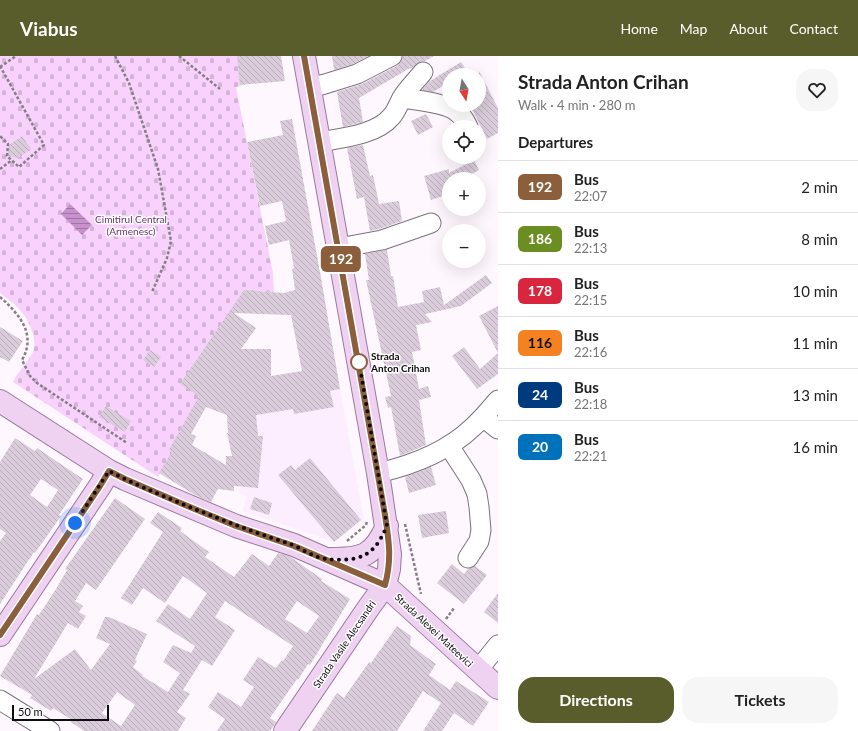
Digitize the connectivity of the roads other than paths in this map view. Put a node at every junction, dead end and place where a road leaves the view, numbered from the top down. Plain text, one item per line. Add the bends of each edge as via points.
1 (304, 56) edge
2 (392, 56) edge
3 (424, 72) dead end
4 (310, 88) junction
5 (402, 98) junction
6 (464, 120) edge
7 (320, 142) junction
8 (431, 223) dead end
9 (339, 248) junction
10 (498, 400) edge
11 (0, 401) edge
12 (483, 417) junction
13 (498, 429) edge
14 (449, 446) junction
15 (109, 471) junction
16 (378, 473) junction
17 (386, 521) junction
18 (468, 558) dead end
19 (325, 559) junction
20 (385, 585) junction
21 (0, 635) edge
22 (498, 645) edge
23 (478, 670) junction
24 (498, 688) edge
25 (0, 700) edge
26 (50, 731) edge
27 (285, 731) edge

1 - 4 main road, Strada Vasile Alecsandri
2 - 4 street via 357,74
3 - 5 street
4 - 7 main road, Strada Vasile Alecsandri
5 - 6 street via 456,110
5 - 7 street via 391,118 373,130
7 - 9 main road, Strada Vasile Alecsandri
8 - 9 street via 382,240
9 - 16 main road, Strada Vasile Alecsandri
10 - 12 street
11 - 15 main road, Strada Alexei Mateevici
12 - 13 street
12 - 14 street
14 - 16 street via 425,459
14 - 18 street via 477,494 481,530 479,541
15 - 19 main road, Strada Alexei Mateevici via 236,526
15 - 21 main road
16 - 17 main road, Strada Vasile Alecsandri
17 - 19 main road via 381,540 366,554 346,559
17 - 20 main road, Strada Vasile Alecsandri via 390,554
19 - 20 main road, Strada Alexei Mateevici
20 - 23 main road, Strada Alexei Mateevici
20 - 27 main road, Strada Vasile Alecsandri
22 - 23 street
23 - 24 main road, Strada Alexei Mateevici
25 - 26 street

